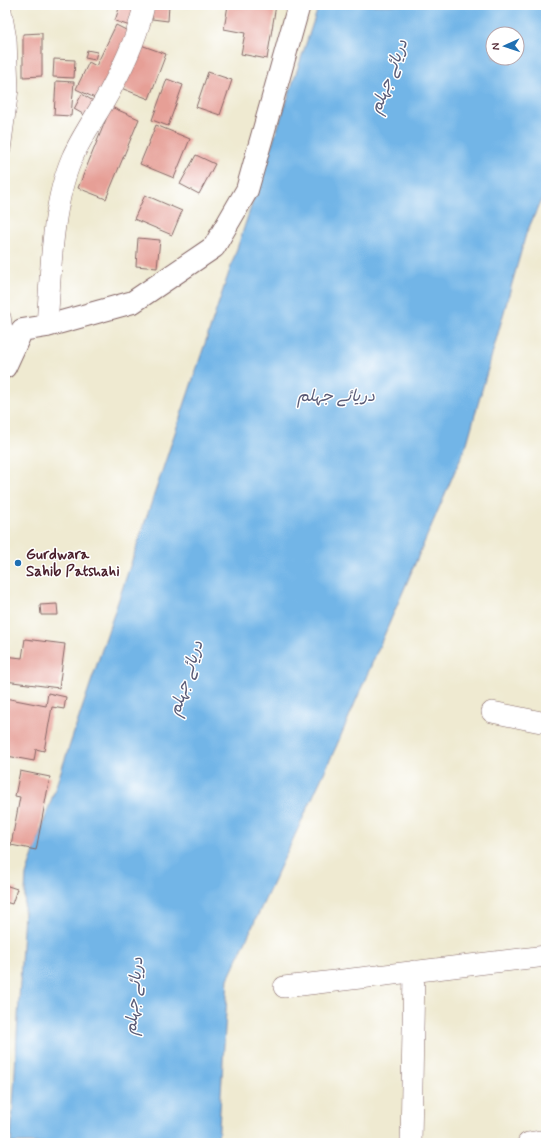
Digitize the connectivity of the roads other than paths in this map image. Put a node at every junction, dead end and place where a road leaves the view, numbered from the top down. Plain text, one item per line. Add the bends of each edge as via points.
1 (5, 5) edge
2 (144, 5) edge
3 (299, 5) edge
4 (5, 150) edge
5 (5, 316) edge
6 (47, 326) junction
7 (8, 360) edge
8 (492, 712) dead end
9 (546, 722) edge
10 (546, 956) edge
11 (414, 971) junction
12 (284, 987) dead end
13 (546, 1140) edge
14 (410, 1143) edge
15 (528, 1143) edge

1 - 4 lane via 11,39 13,89
2 - 6 street via 140,23 112,87 72,159 61,193 53,249
3 - 6 street via 248,190 214,247 133,302
5 - 7 lane
6 - 7 street via 22,330
8 - 9 street
10 - 11 street
11 - 12 street
11 - 14 street
13 - 15 street

